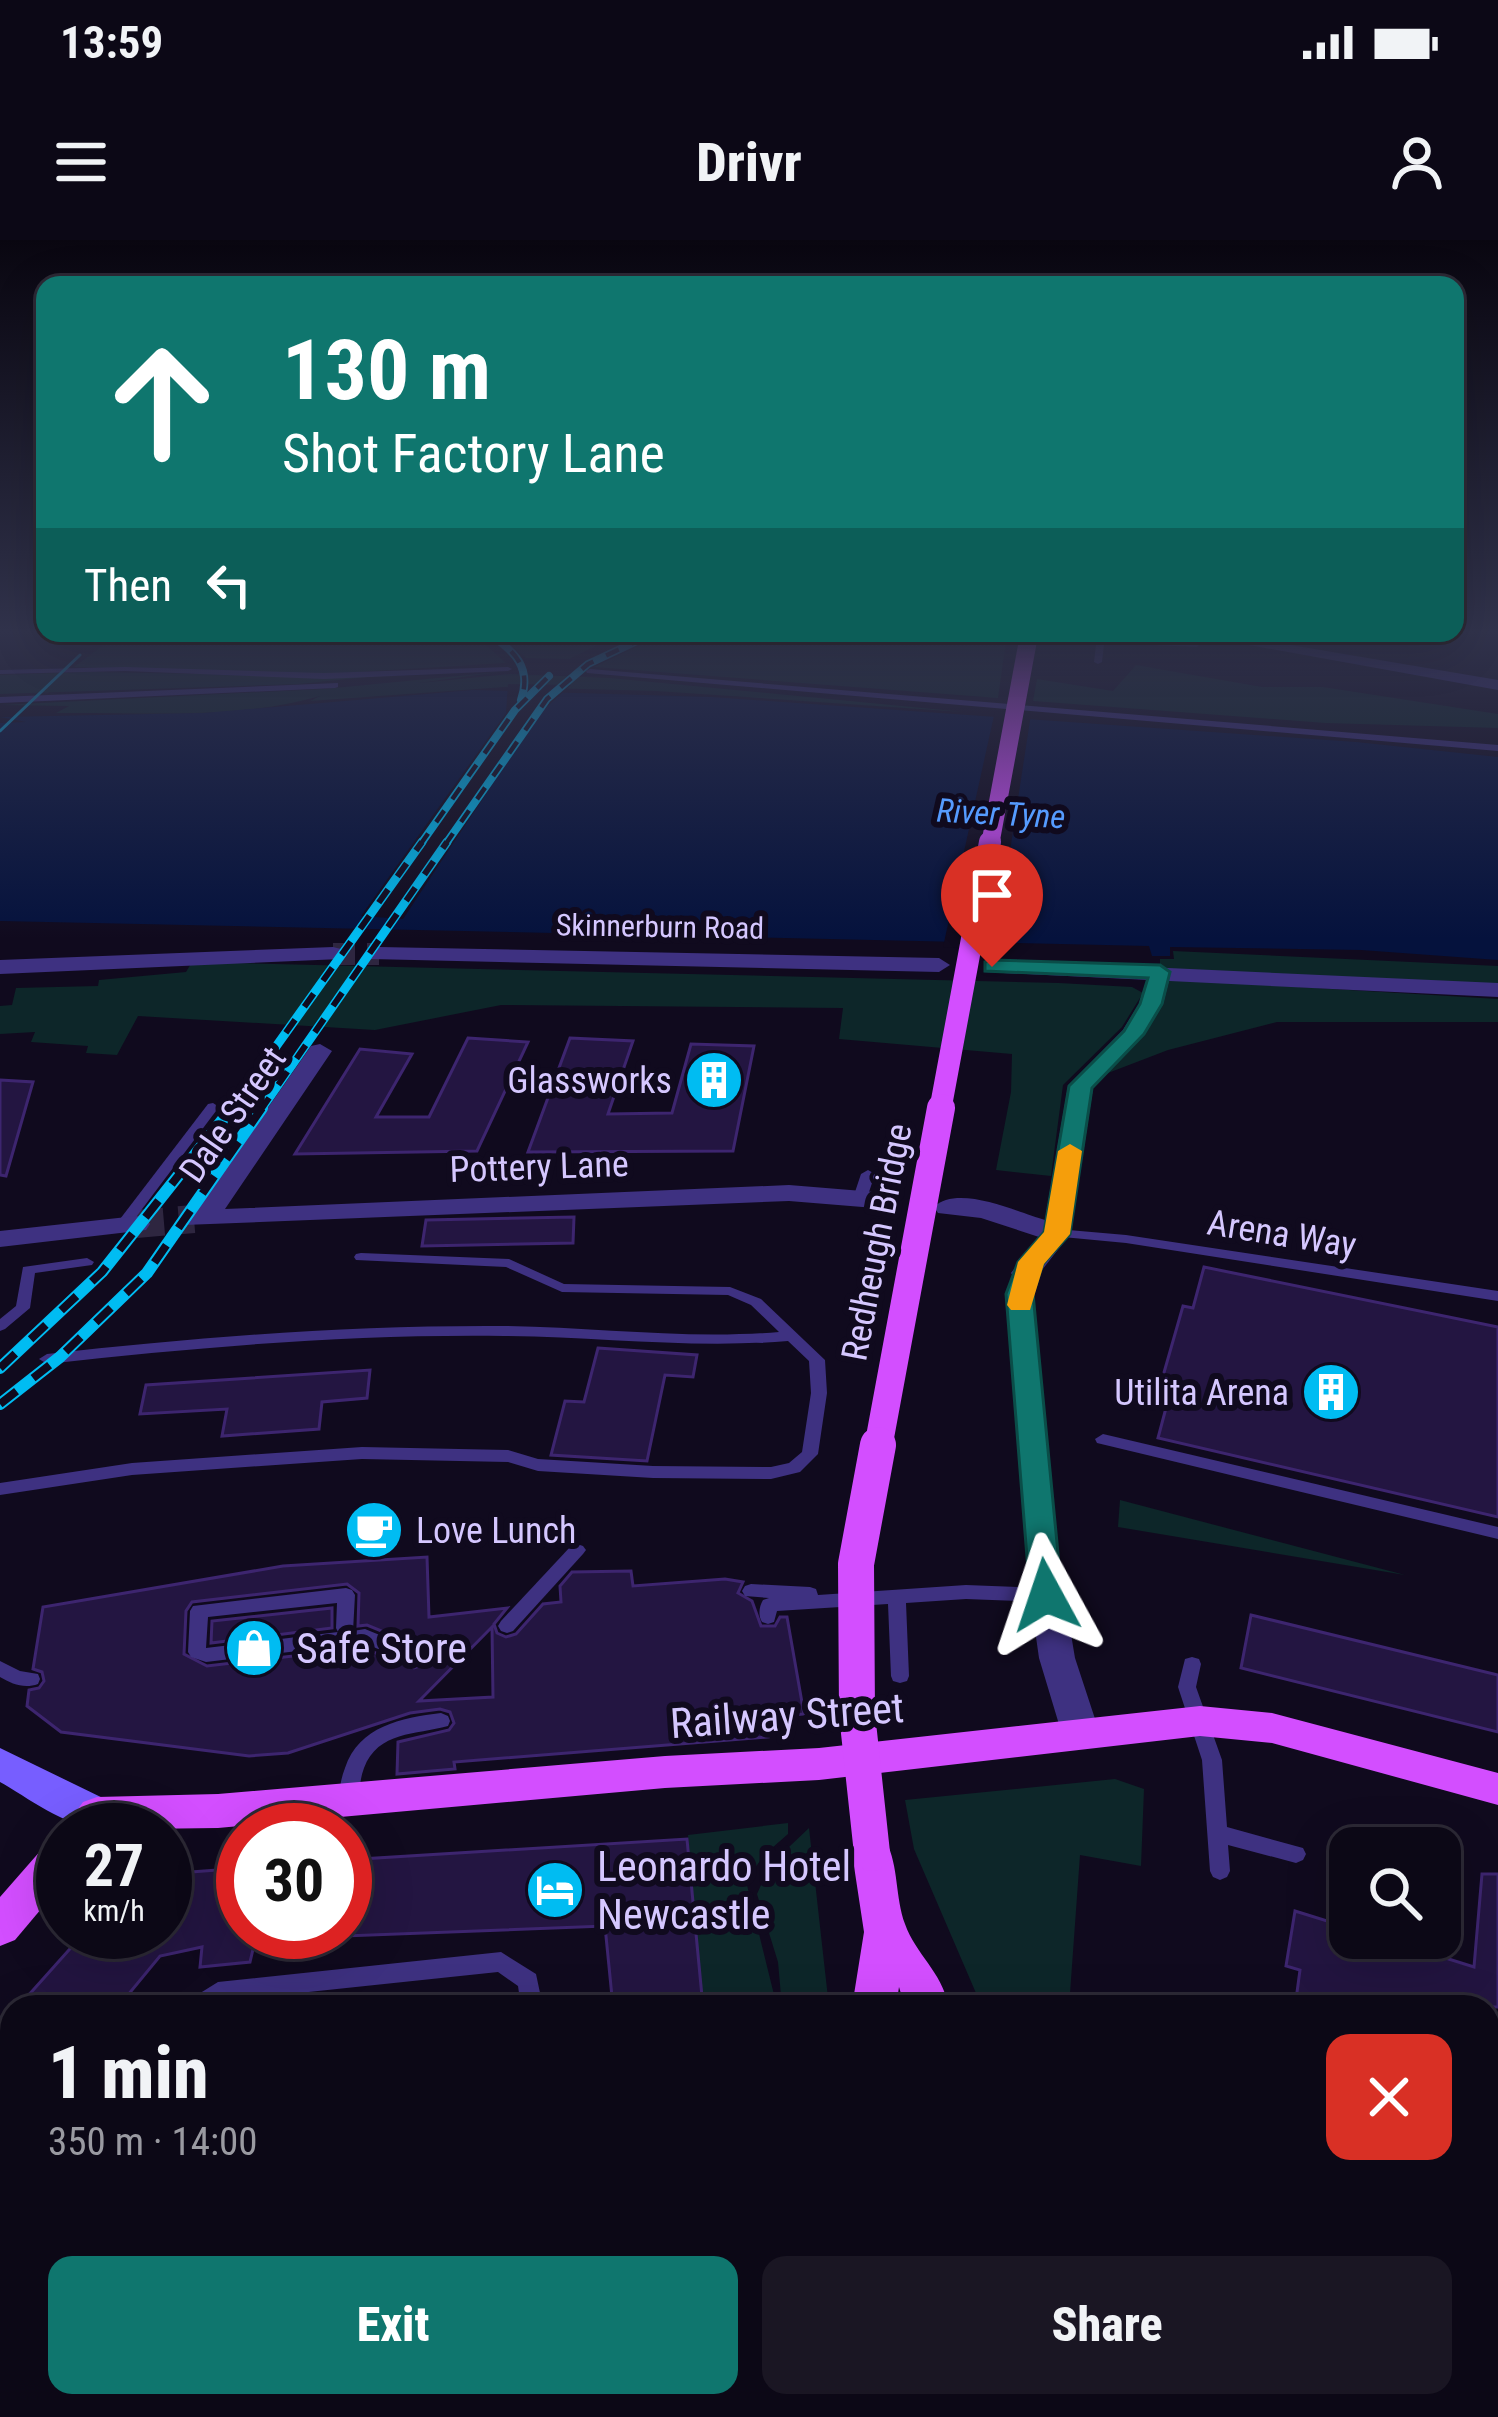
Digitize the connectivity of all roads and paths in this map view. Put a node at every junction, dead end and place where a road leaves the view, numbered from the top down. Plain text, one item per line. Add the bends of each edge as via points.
1 (1011, 736) edge
2 (1352, 736) edge
3 (1498, 748) edge
4 (333, 954) tunnel mouth
5 (379, 954) tunnel mouth
6 (939, 965) dead end
7 (0, 967) edge
8 (992, 967) dead end
9 (1160, 972) junction
10 (1498, 990) edge
11 (320, 1051) dead end
12 (213, 1107) dead end
13 (872, 1191) dead end
14 (948, 1207) dead end
15 (199, 1218) joint
16 (129, 1225) joint
17 (1057, 1234) junction
18 (0, 1239) edge
19 (361, 1257) dead end
20 (87, 1262) dead end
21 (1025, 1274) joint
22 (1498, 1297) edge
23 (0, 1326) edge
24 (792, 1336) junction
25 (47, 1360) dead end
26 (1103, 1439) dead end
27 (0, 1489) edge
28 (1498, 1533) edge
29 (577, 1550) dead end
30 (1045, 1585) junction
31 (751, 1592) dead end
32 (897, 1598) junction
33 (768, 1617) dead end
34 (508, 1626) dead end
35 (345, 1628) dead end
36 (415, 1657) dead end
37 (1192, 1664) dead end
38 (0, 1668) edge
39 (900, 1676) dead end
40 (31, 1678) dead end
41 (441, 1720) dead end
42 (1199, 1721) junction
43 (1080, 1731) junction
44 (0, 1764) edge
45 (1498, 1789) edge
46 (349, 1801) junction
47 (61, 1803) edge
48 (192, 1812) edge
49 (1220, 1834) junction
50 (1296, 1854) dead end
51 (1220, 1870) dead end
52 (36, 1885) edge
53 (0, 1927) edge
54 (885, 1932) junction
55 (214, 1995) edge
56 (530, 1995) edge
57 (876, 1995) edge
58 (928, 1995) edge

1 - 54 main road, Redheugh Bridge, bridge via 856,1564 857,1714
2 - 3 lane
4 - 7 street
5 - 6 street, Skinnerburn Road
8 - 9 street
9 - 10 street
9 - 17 street via 1133,1034 1081,1086
11 - 15 street, Dale Street
12 - 16 lane
13 - 15 street, Pottery Lane
14 - 17 street
16 - 18 street
17 - 21 street
17 - 22 lane, Arena Way
19 - 24 lane via 509,1263 562,1288 730,1292 756,1302
20 - 23 lane via 28,1270 23,1308
21 - 30 lane via 1019,1294
24 - 25 lane via 728,1343 510,1330 375,1332
24 - 27 lane via 817,1360 817,1420 810,1454 771,1473 362,1453 132,1468
26 - 28 lane
29 - 34 lane
30 - 32 lane
30 - 43 street
31 - 32 lane
32 - 33 lane via 769,1605
32 - 39 lane
35 - 36 lane via 346,1595 199,1611 194,1644 206,1655 365,1636
37 - 42 lane via 1187,1687
38 - 40 lane
41 - 46 lane via 394,1729 358,1754
42 - 43 main road, Railway Street
42 - 45 main road, Railway Street via 1272,1728
42 - 49 lane
43 - 46 main road, Railway Street via 908,1756
44 - 47 main road
46 - 48 main road, Railway Street
49 - 50 lane
49 - 51 lane
52 - 53 main road
54 - 57 main road
54 - 58 main road
55 - 56 lane via 501,1962 528,1981

